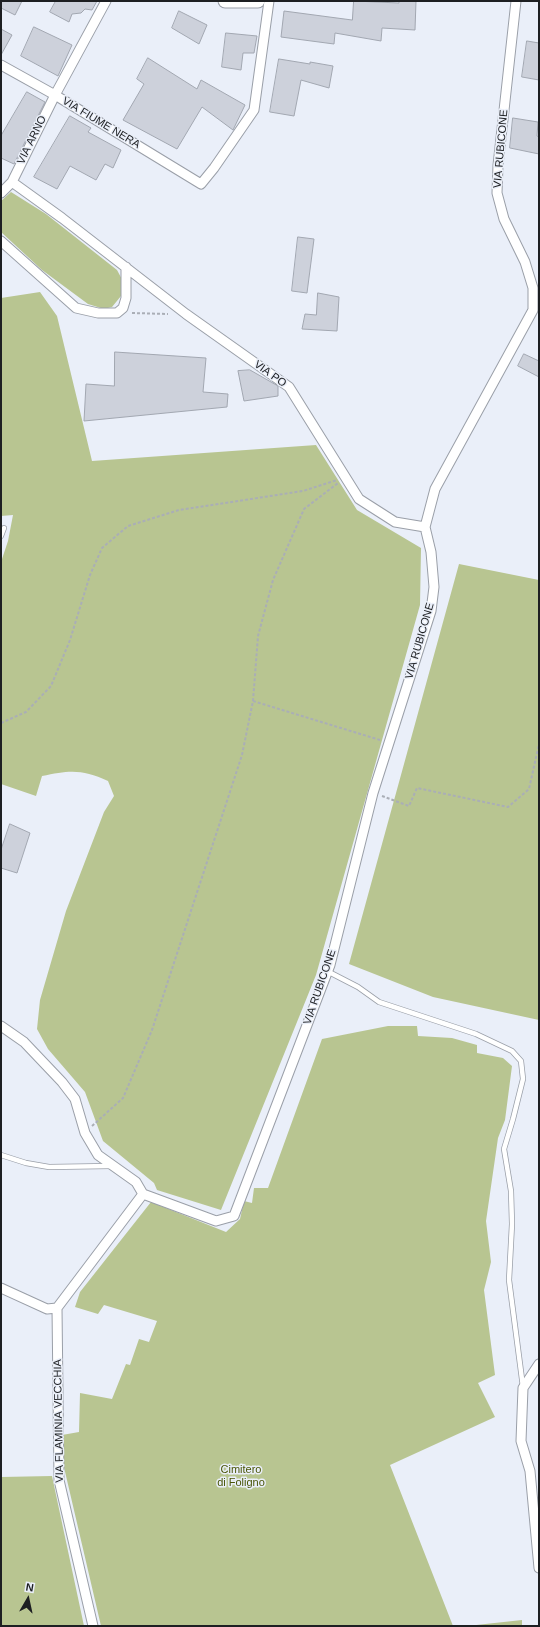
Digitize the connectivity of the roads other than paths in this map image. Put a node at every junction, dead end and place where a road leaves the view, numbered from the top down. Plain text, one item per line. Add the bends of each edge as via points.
1 (106, 1) edge
2 (225, 1) edge
3 (258, 1) edge
4 (269, 1) edge
5 (516, 1) edge
6 (1, 65) edge
7 (55, 95) junction
8 (12, 182) junction
9 (1, 193) edge
10 (1, 241) edge
11 (126, 267) junction
12 (425, 527) junction
13 (4, 528) dead end
14 (1, 536) edge
15 (327, 972) junction
16 (1, 1026) edge
17 (1, 1155) edge
18 (114, 1166) junction
19 (143, 1194) junction
20 (1, 1288) edge
21 (58, 1308) junction
22 (539, 1364) edge
23 (523, 1388) junction
24 (539, 1568) edge
25 (93, 1626) edge

1 - 7 street, VIA ARNO
2 - 3 main road
4 - 7 street, VIA FIUME NERA via 254,110 201,184
5 - 12 street, VIA RUBICONE via 497,193 504,219 533,288 533,310 435,489
6 - 7 street, VIA FIUME NERA
7 - 8 street, VIA ARNO
8 - 9 street, VIA ARNO
8 - 11 street, VIA PO
10 - 11 street via 76,308 98,313 117,313 123,308 126,298
11 - 12 street, VIA PO via 186,314 289,387 359,499 395,522
12 - 15 street, VIA RUBICONE via 431,552 434,587 431,611 373,793
13 - 14 lane
15 - 19 street, VIA RUBICONE via 234,1216 216,1221
15 - 23 lane via 358,987 379,1002 476,1034 512,1050 521,1061 523,1079 504,1149 511,1192 509,1280
16 - 18 street via 24,1042 62,1082 75,1099 84,1133 98,1155
17 - 18 lane via 49,1167
18 - 19 street via 136,1182
19 - 21 street
20 - 21 street via 47,1309
21 - 25 street, VIA FLAMINIA VECCHIA via 59,1480
22 - 23 street
23 - 24 street via 521,1442 530,1471

